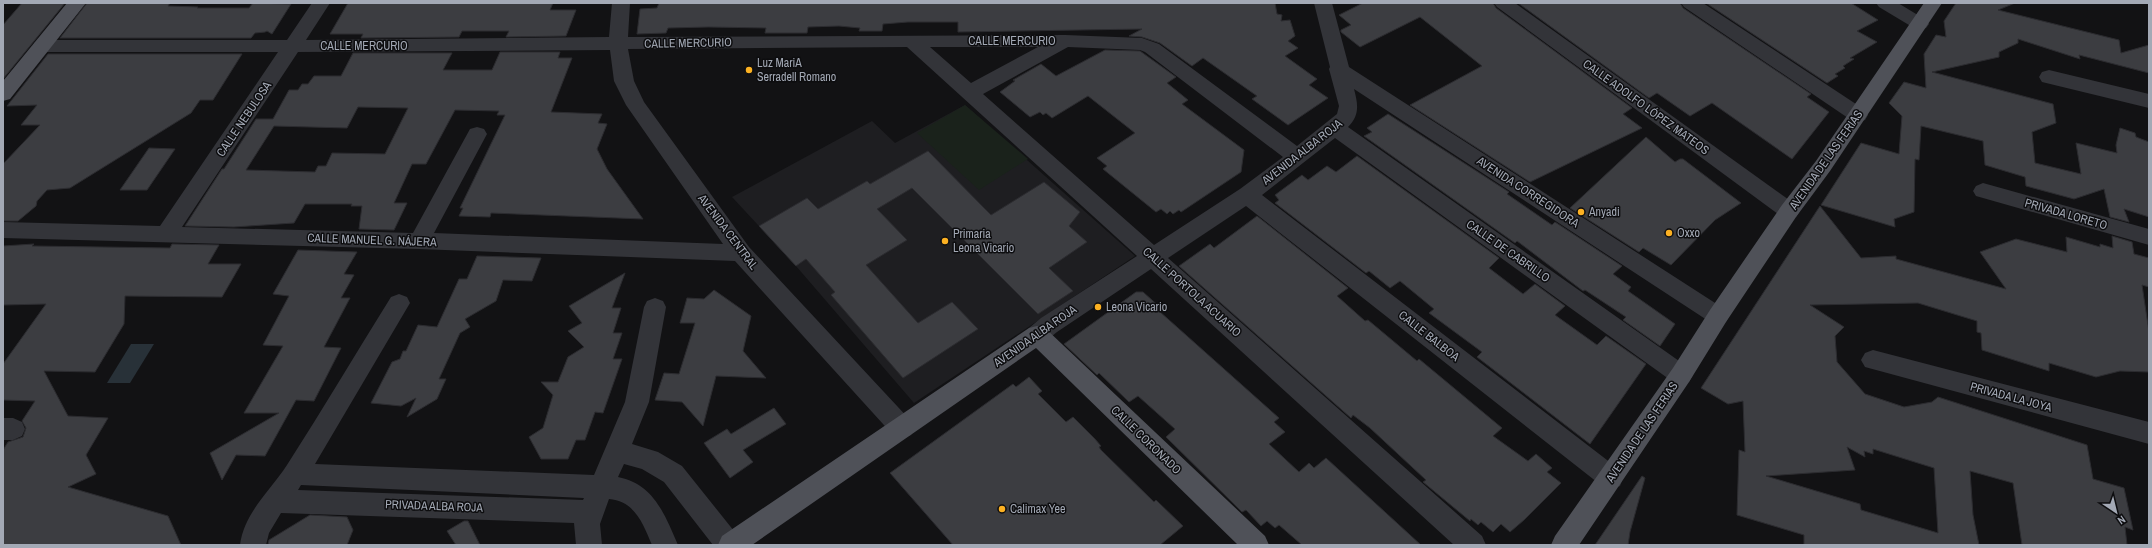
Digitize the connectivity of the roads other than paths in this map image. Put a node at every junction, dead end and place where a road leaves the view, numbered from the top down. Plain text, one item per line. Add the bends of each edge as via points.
1 (77, 3) edge
2 (321, 3) edge
3 (621, 3) edge
4 (1323, 3) edge
5 (1503, 3) edge
6 (1690, 3) edge
7 (1885, 3) edge
8 (1933, 3) edge
9 (1920, 24) junction
10 (912, 41) junction
11 (1065, 41) junction
12 (618, 44) junction
13 (42, 46) junction
14 (293, 46) junction
15 (1338, 69) junction
16 (2049, 77) dead end
17 (970, 92) junction
18 (3, 94) edge
19 (2149, 101) edge
20 (1858, 115) junction
21 (1335, 128) junction
22 (477, 134) dead end
23 (1297, 157) junction
24 (1983, 190) dead end
25 (1247, 195) junction
26 (1789, 211) junction
27 (6, 234) edge
28 (166, 235) junction
29 (2149, 237) edge
30 (419, 241) junction
31 (741, 253) junction
32 (1153, 257) junction
33 (399, 303) dead end
34 (655, 307) dead end
35 (1718, 316) junction
36 (1037, 335) junction
37 (1873, 360) dead end
38 (1681, 374) junction
39 (902, 428) junction
40 (2149, 433) edge
41 (618, 451) junction
42 (295, 474) junction
43 (1611, 478) junction
44 (602, 487) junction
45 (277, 501) junction
46 (591, 512) junction
47 (253, 545) edge
48 (590, 545) edge
49 (666, 545) edge
50 (730, 545) edge
51 (1256, 545) edge
52 (1473, 545) edge
53 (1564, 545) edge

1 - 13 main road
2 - 14 street, CALLE NEBULOSA
3 - 12 street, AVENIDA CENTRAL
4 - 15 street
5 - 26 street, CALLE ADOLFO LÓPEZ MATEOS
6 - 20 street
7 - 9 street
8 - 9 main road, AVENIDA DE LAS FERIAS
9 - 20 main road, AVENIDA DE LAS FERIAS
10 - 11 street, CALLE MERCURIO
10 - 12 street, CALLE MERCURIO
10 - 17 street, CALLE PORTOLA ACUARIO
11 - 17 street
11 - 23 street, CALLE MERCURIO via 1142,44 1152,48
12 - 14 street, CALLE MERCURIO
12 - 31 street, AVENIDA CENTRAL via 624,81 636,105
13 - 14 street, CALLE MERCURIO
13 - 18 main road
14 - 28 street, CALLE NEBULOSA
15 - 21 street, AVENIDA ALBA ROJA via 1349,106 1346,117
15 - 35 street, AVENIDA CORREGIDORA
16 - 19 street
17 - 32 street, CALLE PORTOLA ACUARIO
20 - 26 main road, AVENIDA DE LAS FERIAS
21 - 23 street, AVENIDA ALBA ROJA
21 - 38 street, CALLE DE CABRILLO
22 - 30 street
23 - 25 street, AVENIDA ALBA ROJA
24 - 29 street, PRIVADA LORETO
25 - 32 street, AVENIDA ALBA ROJA
25 - 43 street, CALLE BALBOA
26 - 35 main road, AVENIDA DE LAS FERIAS
27 - 28 street, CALLE MANUEL G. NÁJERA
28 - 30 street, CALLE MANUEL G. NÁJERA
30 - 31 street, CALLE MANUEL G. NÁJERA
31 - 39 street, AVENIDA CENTRAL
32 - 36 street, AVENIDA ALBA ROJA
32 - 52 street, CALLE PORTOLA ACUARIO
33 - 42 street
34 - 41 street via 637,402
35 - 38 main road, AVENIDA DE LAS FERIAS
36 - 39 main road, AVENIDA ALBA ROJA
36 - 51 main road, CALLE CORONADO
37 - 40 street, PRIVADA LA JOYA
38 - 43 main road, AVENIDA DE LAS FERIAS
39 - 50 main road, AVENIDA ALBA ROJA
41 - 44 street
41 - 50 street via 649,460 672,474
42 - 44 street
42 - 45 street
43 - 53 main road, AVENIDA DE LAS FERIAS
44 - 46 street
44 - 49 street via 626,490 640,499
45 - 46 street, PRIVADA ALBA ROJA
45 - 47 street via 264,515 256,530
46 - 48 street via 587,524

